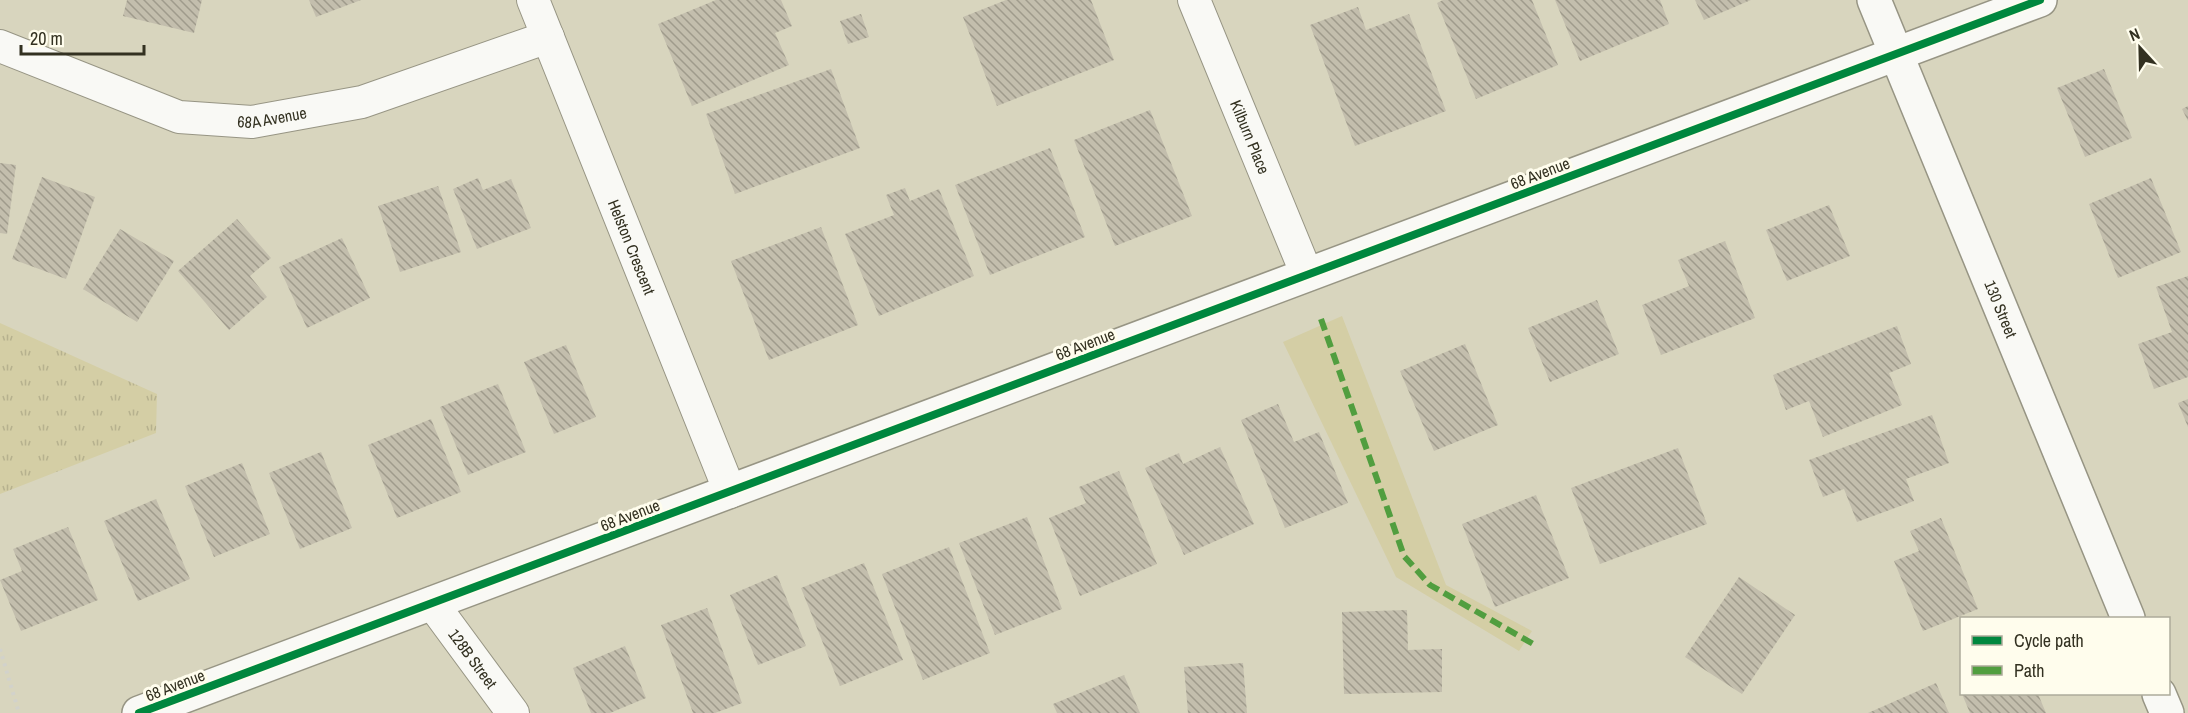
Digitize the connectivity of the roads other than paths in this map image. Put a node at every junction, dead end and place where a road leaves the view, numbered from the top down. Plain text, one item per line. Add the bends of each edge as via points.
1 (533, 0) edge
2 (1194, 0) edge
3 (1874, 0) edge
4 (2040, 0) edge
5 (548, 37) junction
6 (0, 46) edge
7 (1896, 54) junction
8 (1307, 275) junction
9 (730, 492) junction
10 (432, 603) junction
11 (2128, 617) edge
12 (2160, 695) edge
13 (139, 713) edge
14 (513, 713) edge
15 (2168, 713) edge

1 - 5 street, Helston Crescent
2 - 8 street, Kilburn Place
3 - 7 street, 130 Street
4 - 7 street, 68 Avenue
5 - 6 street, 68A Avenue via 362,102 252,122 179,117
5 - 9 street, Helston Crescent
7 - 8 street, 68 Avenue
7 - 11 street, 130 Street
8 - 9 street, 68 Avenue
9 - 10 street, 68 Avenue
10 - 13 street, 68 Avenue
10 - 14 street, 128B Street
12 - 15 street

